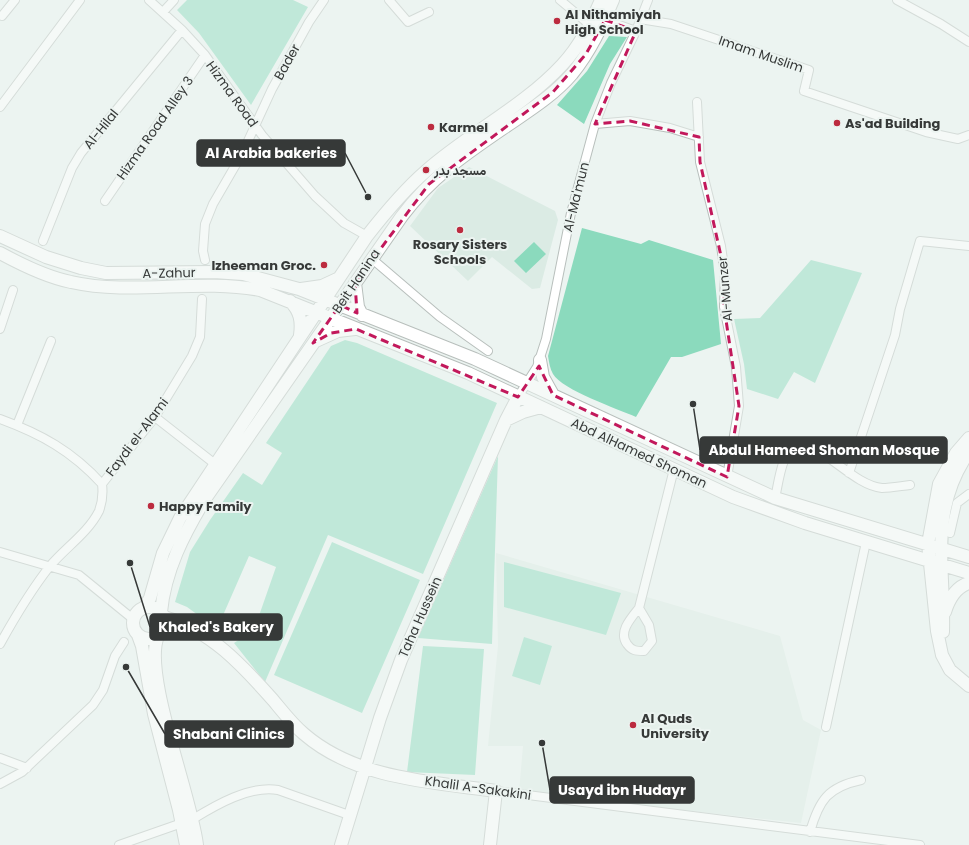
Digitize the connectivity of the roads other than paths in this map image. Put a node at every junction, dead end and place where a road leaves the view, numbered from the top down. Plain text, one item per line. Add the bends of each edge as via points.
1 (15, 0) edge
2 (80, 0) edge
3 (149, 0) edge
4 (174, 0) edge
5 (324, 0) edge
6 (388, 0) edge
7 (560, 0) edge
8 (601, 0) edge
9 (613, 0) edge
10 (648, 0) edge
11 (897, 0) edge
12 (163, 12) junction
13 (429, 12) dead end
14 (2, 16) dead end
15 (640, 19) junction
16 (605, 20) junction
17 (590, 25) junction
18 (182, 30) junction
19 (636, 31) junction
20 (969, 42) edge
21 (205, 55) junction
22 (697, 102) dead end
23 (0, 107) edge
24 (595, 124) junction
25 (255, 125) junction
26 (969, 136) edge
27 (699, 137) junction
28 (104, 201) dead end
29 (0, 236) edge
30 (367, 236) junction
31 (42, 240) dead end
32 (969, 246) edge
33 (0, 253) edge
34 (371, 258) junction
35 (205, 260) dead end
36 (338, 278) junction
37 (355, 283) junction
38 (299, 289) junction
39 (13, 290) dead end
40 (202, 299) dead end
41 (324, 299) junction
42 (289, 300) junction
43 (340, 305) junction
44 (316, 312) junction
45 (362, 315) junction
46 (331, 318) junction
47 (356, 328) junction
48 (0, 329) edge
49 (300, 335) junction
50 (51, 341) dead end
51 (313, 343) junction
52 (488, 351) dead end
53 (540, 360) junction
54 (528, 383) junction
55 (553, 395) junction
56 (518, 397) junction
57 (541, 407) junction
58 (155, 417) junction
59 (0, 419) edge
60 (506, 420) junction
61 (17, 425) junction
62 (969, 438) edge
63 (969, 452) edge
64 (215, 464) junction
65 (969, 468) edge
66 (674, 470) junction
67 (849, 473) junction
68 (954, 475) junction
69 (727, 477) junction
70 (102, 484) junction
71 (910, 485) dead end
72 (969, 494) edge
73 (775, 498) junction
74 (932, 516) junction
75 (950, 533) dead end
76 (909, 538) junction
77 (866, 542) junction
78 (928, 544) junction
79 (940, 548) junction
80 (0, 552) edge
81 (969, 557) edge
82 (928, 560) junction
83 (941, 564) junction
84 (50, 566) junction
85 (969, 573) edge
86 (969, 583) edge
87 (144, 607) junction
88 (639, 608) junction
89 (162, 614) junction
90 (944, 617) junction
91 (133, 619) junction
92 (160, 634) junction
93 (138, 635) junction
94 (204, 636) junction
95 (124, 642) dead end
96 (0, 644) edge
97 (942, 655) junction
98 (969, 686) edge
99 (826, 727) dead end
100 (0, 758) edge
101 (364, 767) junction
102 (27, 768) junction
103 (861, 780) dead end
104 (0, 784) edge
105 (496, 791) junction
106 (349, 815) junction
107 (187, 821) junction
108 (810, 832) junction
109 (119, 845) edge
110 (186, 845) edge
111 (197, 845) edge
112 (341, 845) edge
113 (490, 845) edge
114 (920, 845) edge

1 - 14 street
2 - 23 street
3 - 12 street, Hizma Road
4 - 12 street
5 - 25 street, Bader via 272,89
6 - 13 street via 408,22
7 - 17 street
8 - 17 street, Beit Hanina
9 - 16 street, Beit Hanina
10 - 15 street, Al-Ma'mun
11 - 20 street
12 - 18 street, Hizma Road
15 - 19 street, Al-Ma'mun
15 - 26 street, Imam Muslim via 671,24 808,70 804,91 926,132 958,139
16 - 19 street
16 - 34 street, Beit Hanina via 586,54 571,74 540,102 454,163 429,184
17 - 30 street, Beit Hanina via 563,65 541,85 426,170 400,196
18 - 21 street, Hizma Road
18 - 31 street, Al-Hilal via 81,153 72,168
19 - 24 street, Al-Ma'mun via 611,82
21 - 25 street, Hizma Road
21 - 28 street, Hizma Road Alley 3
22 - 27 street, Al-Munzer
24 - 27 street via 630,121 670,128
24 - 53 street, Al-Ma'mun via 571,213 552,316
25 - 30 street, Hizma Road via 278,156 315,196 344,223
25 - 35 street via 205,224
27 - 69 street, Al-Munzer via 700,162 721,246 724,307 736,367 740,406
29 - 38 street, A-Zahur via 46,257 106,273 243,274
30 - 36 street, Beit Hanina
32 - 67 street via 920,241 895,335
33 - 42 street, A-Zahur via 34,270 70,282 129,288 242,286
34 - 37 street, Beit Hanina
34 - 52 street via 440,317
36 - 38 street via 322,286
36 - 41 street, Beit Hanina
37 - 43 street, Beit Hanina
37 - 45 street
38 - 41 street, A-Zahur
39 - 48 street
40 - 58 street, Faydi el-Alami via 198,344
41 - 43 street, A-Zahur
41 - 44 street, Beit Hanina
42 - 44 street, A-Zahur
42 - 49 street via 298,311
43 - 45 street, Abd AlHamed Shoman
43 - 46 street, Beit Hanina
44 - 46 street, Abd AlHamed Shoman
44 - 49 street, Beit Hanina
45 - 54 street, Abd AlHamed Shoman via 475,359
46 - 47 street, Abd AlHamed Shoman
46 - 51 street, Beit Hanina
47 - 51 street via 331,333
47 - 56 street, Abd AlHamed Shoman via 468,373
49 - 64 street, Beit Hanina
50 - 61 street
51 - 89 street, Beit Hanina via 191,522 174,558 162,598
53 - 54 street, Al-Ma'mun
53 - 55 street via 543,377
54 - 55 street, Abd AlHamed Shoman
54 - 56 street, Al-Ma'mun
55 - 69 street, Abd AlHamed Shoman
56 - 57 street, Abd AlHamed Shoman
56 - 60 street, Taha Hussein
57 - 60 street
57 - 66 street, Abd AlHamed Shoman
58 - 64 street
58 - 70 street, Faydi el-Alami
59 - 61 street
60 - 101 street, Taha Hussein via 401,660
61 - 70 street via 64,449
62 - 74 street via 942,476 936,491
63 - 68 street
64 - 87 street, Beit Hanina via 169,539 156,572 150,598
65 - 68 street
66 - 77 street, Abd AlHamed Shoman via 758,507
66 - 88 street
67 - 71 street via 882,488
67 - 73 street via 809,446 798,444 787,456
68 - 79 street via 947,499
69 - 73 street, Abd AlHamed Shoman
70 - 84 street, Faydi el-Alami via 99,511 82,534
72 - 75 street via 957,503
73 - 76 street, Abd AlHamed Shoman
74 - 76 street via 924,529
74 - 78 street
76 - 78 street, Abd AlHamed Shoman
77 - 82 street, Abd AlHamed Shoman
77 - 99 street
78 - 79 street, Abd AlHamed Shoman
78 - 82 street
79 - 81 street, Abd AlHamed Shoman
79 - 83 street
80 - 84 street
82 - 83 street, Abd AlHamed Shoman
82 - 97 street
83 - 85 street, Abd AlHamed Shoman
83 - 90 street
84 - 91 street via 79,575
84 - 96 street, Faydi el-Alami via 19,610
86 - 90 street via 961,586 954,594
87 - 89 street via 153,607
87 - 91 street
88 - 88 street via 626,625 624,634 630,649 644,651 652,642 650,625
89 - 92 street via 165,627
89 - 94 street, Khalil A-Sakakini
90 - 97 street
91 - 93 street via 132,625
92 - 93 street via 148,639
92 - 94 street, Khalil A-Sakakini via 177,630
92 - 107 street via 155,649 158,685
93 - 107 street via 154,714
94 - 101 street, Khalil A-Sakakini via 220,645 245,669 304,734 330,752
95 - 102 street via 115,656 103,690 93,705
97 - 98 street via 950,670
100 - 102 street
101 - 105 street, Khalil A-Sakakini via 398,777
101 - 106 street, Taha Hussein
102 - 104 street via 11,780
103 - 108 street via 836,787 829,794 814,819
105 - 108 street, Khalil A-Sakakini
105 - 113 street
106 - 107 street via 278,790 258,788
106 - 112 street, Taha Hussein
107 - 109 street
107 - 110 street
107 - 111 street
108 - 114 street, Khalil A-Sakakini

